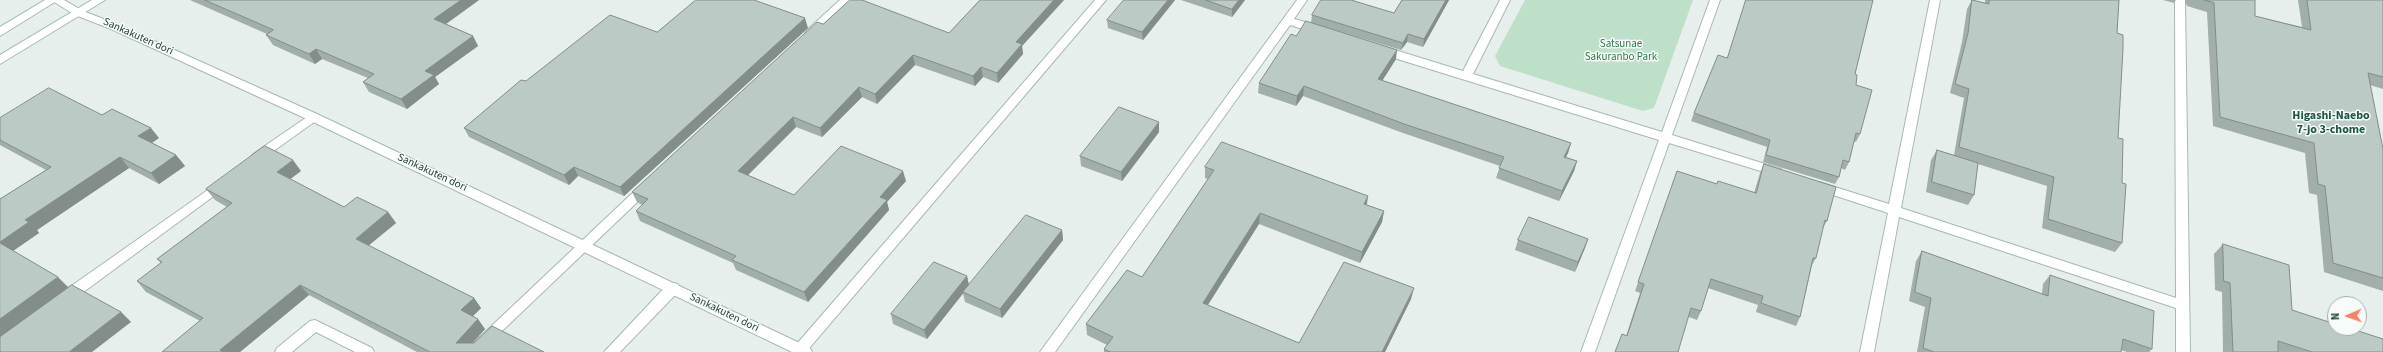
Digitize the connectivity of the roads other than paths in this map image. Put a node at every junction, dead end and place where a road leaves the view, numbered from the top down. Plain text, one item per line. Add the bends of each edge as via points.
1 (54, 0) edge
2 (100, 0) edge
3 (846, 0) edge
4 (1101, 0) edge
5 (1302, 0) edge
6 (1505, 0) edge
7 (1715, 0) edge
8 (1936, 0) edge
9 (2180, 0) edge
10 (79, 12) junction
11 (1287, 20) junction
12 (0, 32) edge
13 (1329, 33) edge
14 (800, 43) edge
15 (1367, 45) edge
16 (0, 60) edge
17 (1466, 76) junction
18 (313, 117) junction
19 (1666, 137) junction
20 (245, 167) edge
21 (232, 176) edge
22 (1788, 176) edge
23 (656, 177) edge
24 (1811, 183) edge
25 (1894, 209) junction
26 (582, 244) junction
27 (673, 288) junction
28 (58, 304) edge
29 (2183, 305) junction
30 (803, 351) edge
31 (282, 352) edge
32 (368, 352) edge
33 (471, 352) edge
34 (611, 352) edge
35 (1047, 352) edge
36 (1588, 352) edge
37 (1867, 352) edge
38 (2183, 352) edge

1 - 10 street, Sankakuten dori
1 - 12 street
2 - 10 street
3 - 14 street
4 - 30 street
5 - 11 street
6 - 17 street
7 - 19 street
8 - 25 street
9 - 29 street
10 - 16 street
10 - 18 street, Sankakuten dori
11 - 13 street
11 - 35 street
15 - 17 street
17 - 19 street
18 - 20 street
18 - 26 street, Sankakuten dori
19 - 22 street
19 - 36 street
21 - 28 street
23 - 26 street
24 - 25 street
25 - 29 street
25 - 37 street
26 - 27 street, Sankakuten dori
26 - 33 street
27 - 30 street, Sankakuten dori
27 - 34 street
29 - 38 street
31 - 32 street via 315,325

